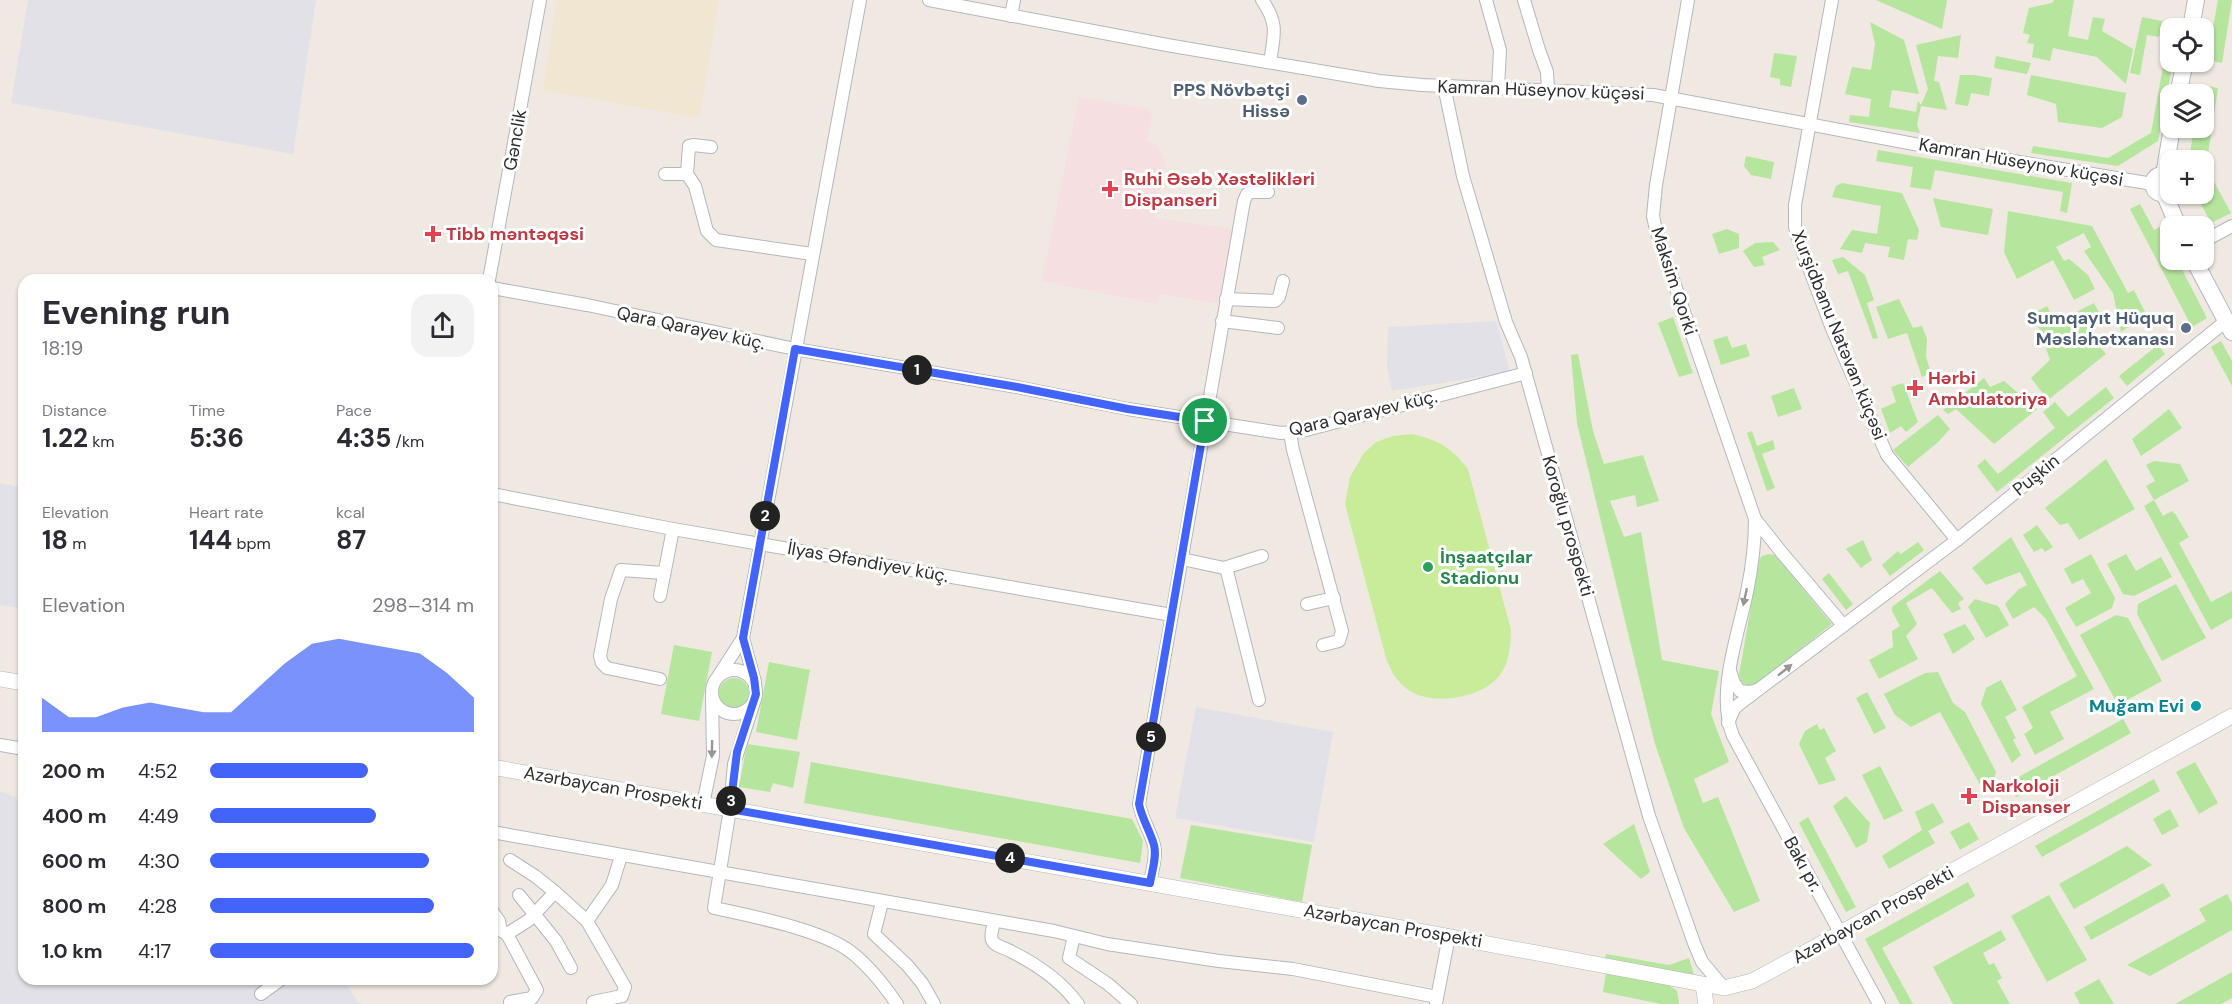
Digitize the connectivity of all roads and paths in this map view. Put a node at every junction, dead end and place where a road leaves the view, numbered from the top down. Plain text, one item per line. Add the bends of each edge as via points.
1 (540, 0) edge
2 (860, 0) edge
3 (929, 0) edge
4 (1014, 0) edge
5 (1262, 0) edge
6 (1486, 0) edge
7 (1524, 0) edge
8 (1688, 0) edge
9 (1832, 0) edge
10 (2196, 0) edge
11 (1011, 16) junction
12 (2193, 18) edge
13 (1270, 62) junction
14 (1444, 86) junction
15 (1498, 88) junction
16 (1548, 90) junction
17 (1672, 99) junction
18 (1810, 124) junction
19 (711, 147) dead end
20 (665, 174) dead end
21 (687, 174) junction
22 (2160, 183) edge
23 (1268, 192) dead end
24 (2232, 226) edge
25 (2214, 236) edge
26 (812, 254) junction
27 (2199, 270) edge
28 (490, 274) edge
29 (1283, 280) dead end
30 (498, 289) edge
31 (1226, 299) junction
32 (1222, 321) junction
33 (2229, 327) edge
34 (1278, 328) dead end
35 (795, 349) junction
36 (1526, 373) junction
37 (1205, 421) junction
38 (1290, 433) junction
39 (498, 495) edge
40 (1755, 519) junction
41 (673, 529) junction
42 (1957, 540) junction
43 (759, 543) junction
44 (1782, 553) junction
45 (1262, 556) dead end
46 (1182, 559) junction
47 (1752, 563) junction
48 (1224, 568) junction
49 (664, 573) junction
50 (660, 596) dead end
51 (1334, 598) junction
52 (1307, 604) dead end
53 (1172, 615) junction
54 (1843, 625) junction
55 (743, 638) junction
56 (1323, 645) dead end
57 (1730, 670) junction
58 (0, 679) edge
59 (660, 679) dead end
60 (717, 679) junction
61 (18, 682) edge
62 (1761, 689) junction
63 (712, 693) junction
64 (755, 694) junction
65 (1259, 700) dead end
66 (2232, 716) edge
67 (1728, 723) junction
68 (0, 745) edge
69 (18, 748) edge
70 (498, 768) edge
71 (703, 804) junction
72 (730, 809) junction
73 (498, 833) edge
74 (621, 856) junction
75 (510, 860) dead end
76 (720, 872) junction
77 (1150, 883) junction
78 (555, 892) junction
79 (519, 895) dead end
80 (882, 902) junction
81 (534, 914) junction
82 (587, 921) junction
83 (994, 922) junction
84 (500, 933) edge
85 (1841, 933) junction
86 (1074, 936) junction
87 (1449, 936) junction
88 (1702, 962) junction
89 (571, 968) dead end
90 (273, 985) edge
91 (1703, 985) junction
92 (261, 994) dead end
93 (1724, 996) edge
94 (1437, 1001) edge
95 (510, 1002) dead end
96 (593, 1002) dead end
97 (897, 1004) edge
98 (934, 1004) edge
99 (1078, 1004) edge
100 (1131, 1004) edge
101 (1706, 1004) edge
102 (1879, 1004) edge

1 - 28 street, Gənclik
2 - 26 street
3 - 11 street, Kamran Hüseynov küçəsi
4 - 11 street
5 - 13 street via 1275,27
6 - 15 street via 1500,50
7 - 16 street via 1547,72
8 - 17 street, Maksim Qorki
9 - 18 street, Xurşidbanu Natəvan küçəsi
10 - 12 main road
11 - 13 street, Kamran Hüseynov küçəsi
13 - 14 street, Kamran Hüseynov küçəsi via 1379,81
14 - 15 street, Kamran Hüseynov küçəsi
14 - 36 street, Koroğlu prospekti via 1463,176 1506,322
15 - 16 street, Kamran Hüseynov küçəsi
16 - 17 street, Kamran Hüseynov küçəsi via 1637,93
17 - 18 street, Kamran Hüseynov küçəsi
17 - 40 street, Maksim Qorki via 1653,202 1656,230
18 - 22 street, Kamran Hüseynov küçəsi
18 - 42 street, Xurşidbanu Natəvan küçəsi via 1794,214 1798,239 1887,455
19 - 21 street via 689,146
20 - 21 street
21 - 26 street via 711,237
23 - 31 street via 1247,194
24 - 25 street
26 - 35 street
27 - 33 main road
29 - 31 street via 1275,301
30 - 35 street, Qara Qarayev küç.
31 - 32 street
32 - 34 street
32 - 37 street
33 - 42 street, Puşkin
35 - 37 street, Qara Qarayev küç.
35 - 43 street
36 - 38 street, Qara Qarayev küç.
36 - 88 street, Koroğlu prospekti via 1649,816
37 - 38 street, Qara Qarayev küç.
37 - 46 street
38 - 51 street
39 - 41 street, İlyas Əfəndiyev küç.
40 - 44 street
40 - 47 street
41 - 43 street, İlyas Əfəndiyev küç.
41 - 49 street
42 - 54 street, Puşkin
43 - 53 street, İlyas Əfəndiyev küç.
43 - 55 street
44 - 47 street via 1763,549
44 - 54 street
45 - 48 street
46 - 48 street
46 - 53 street
47 -> 57 street
48 - 65 street
49 - 50 street
49 - 59 street via 621,570 600,656 607,668
51 - 52 street
51 - 56 street via 1341,638
53 - 77 street via 1139,804 1154,845
62 -> 54 street, Puşkin
55 - 60 street
55 - 64 street
57 - 62 street via 1740,691
57 - 67 street via 1726,692
58 - 61 street
60 - 63 street
60 - 64 street via 729,671 740,671 748,676
62 - 67 street, Puşkin via 1734,709
63 - 64 street via 718,707 731,714 746,711
63 -> 71 street via 713,756
64 - 72 street via 737,752
66 - 85 street, Azərbaycan Prospekti
67 - 85 street, Bakı pr.
68 - 69 street
70 - 71 street, Azərbaycan Prospekti
71 - 72 street, Azərbaycan Prospekti
72 - 76 street
72 - 77 street, Azərbaycan Prospekti
73 - 74 street
74 - 76 street
74 - 82 street via 612,885
75 - 78 street
76 - 80 street
76 - 97 street via 714,908 836,942 868,969
77 - 87 street, Azərbaycan Prospekti
78 - 81 street
78 - 82 street
79 - 81 street
80 - 83 street
80 - 98 street via 874,929 876,938 907,965
81 - 84 street
81 - 89 street
82 - 96 street via 625,987 622,996
83 - 86 street
83 - 99 street via 992,940 997,945 1057,982
84 - 95 street via 537,990 532,998
85 - 93 street, Azərbaycan Prospekti
85 - 102 street, Bakı pr.
86 - 94 street via 1137,949 1293,969
86 - 100 street via 1069,958
87 - 91 street, Azərbaycan Prospekti
87 - 94 street
88 - 91 street
88 - 93 street
90 - 92 street
91 - 93 street, Azərbaycan Prospekti
91 - 101 street

